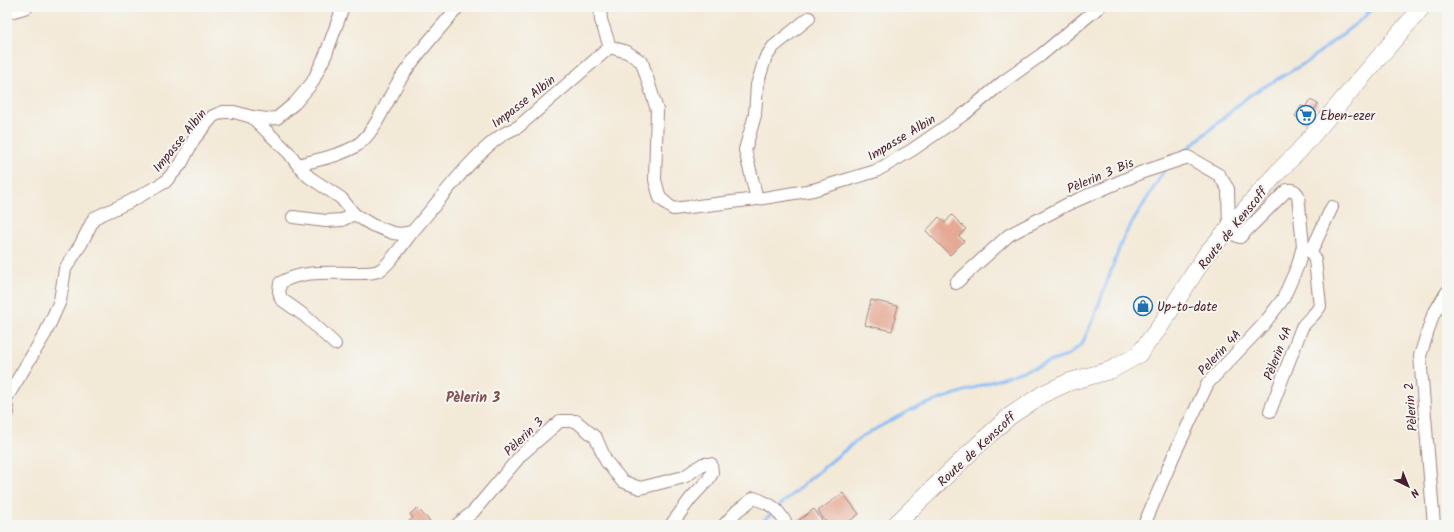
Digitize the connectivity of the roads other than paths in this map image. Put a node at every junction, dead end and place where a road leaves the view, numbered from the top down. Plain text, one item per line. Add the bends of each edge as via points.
1 (27, 7) edge
2 (343, 7) edge
3 (458, 7) edge
4 (600, 7) edge
5 (1099, 7) edge
6 (1422, 7) edge
7 (7, 13) edge
8 (808, 18) dead end
9 (610, 47) junction
10 (252, 116) junction
11 (298, 165) junction
12 (757, 199) junction
13 (1332, 207) dead end
14 (354, 214) junction
15 (293, 217) dead end
16 (1229, 226) junction
17 (412, 232) junction
18 (1307, 249) junction
19 (956, 283) dead end
20 (1447, 292) edge
21 (335, 344) dead end
22 (7, 397) edge
23 (7, 408) edge
24 (1270, 411) dead end
25 (7, 414) edge
26 (1436, 524) edge
27 (457, 525) edge
28 (671, 525) edge
29 (724, 525) edge
30 (788, 525) edge
31 (895, 525) edge
32 (1144, 525) edge

1 - 7 street
2 - 10 street, Impasse Albin via 326,54 312,83 278,118 267,120
3 - 11 street via 401,78 365,138 348,150
4 - 9 street via 601,20
5 - 12 street, Impasse Albin via 967,112 876,171 813,190
6 - 16 main road, Route de Kenscoff via 1299,151
8 - 12 street via 773,47 765,59 757,85 755,114 745,150
9 - 12 street, Impasse Albin via 627,52 642,62 656,110 655,180 660,198 673,209
9 - 17 street, Impasse Albin via 518,127 502,135 484,150
10 - 11 street
10 - 22 street, Impasse Albin via 234,112 223,112 213,116 194,139 181,164 165,182 94,218 65,269 60,301 44,334
11 - 14 street via 309,177 341,198
13 - 18 street
14 - 15 street via 342,220 326,221
14 - 17 street via 372,225 393,233
16 - 18 street, Pèlerin 4A via 1233,234 1240,237 1287,190 1291,189 1298,195
16 - 19 street, Pèlerin 3 Bis via 1228,188 1219,175 1188,157 1061,207 1009,235
16 - 31 main road, Route de Kenscoff via 1207,253 1159,328 1138,355 1111,370 1069,382 1043,394 1010,416
17 - 21 street, Impasse Albin via 378,271 314,273 280,283 281,298
18 - 24 street, Pèlerin 4A via 1315,260 1320,306 1302,327
18 - 32 street, Pelerin 4A via 1283,298 1263,325 1208,384
20 - 26 street, Pèlerin 2 via 1432,315 1420,356
23 - 25 street
27 - 28 street, Pèlerin 3 via 473,512 522,454 560,421 576,421 596,438 606,461 622,481 640,488 684,477 703,464 711,464 712,473 708,480
29 - 30 street via 754,498 771,504

